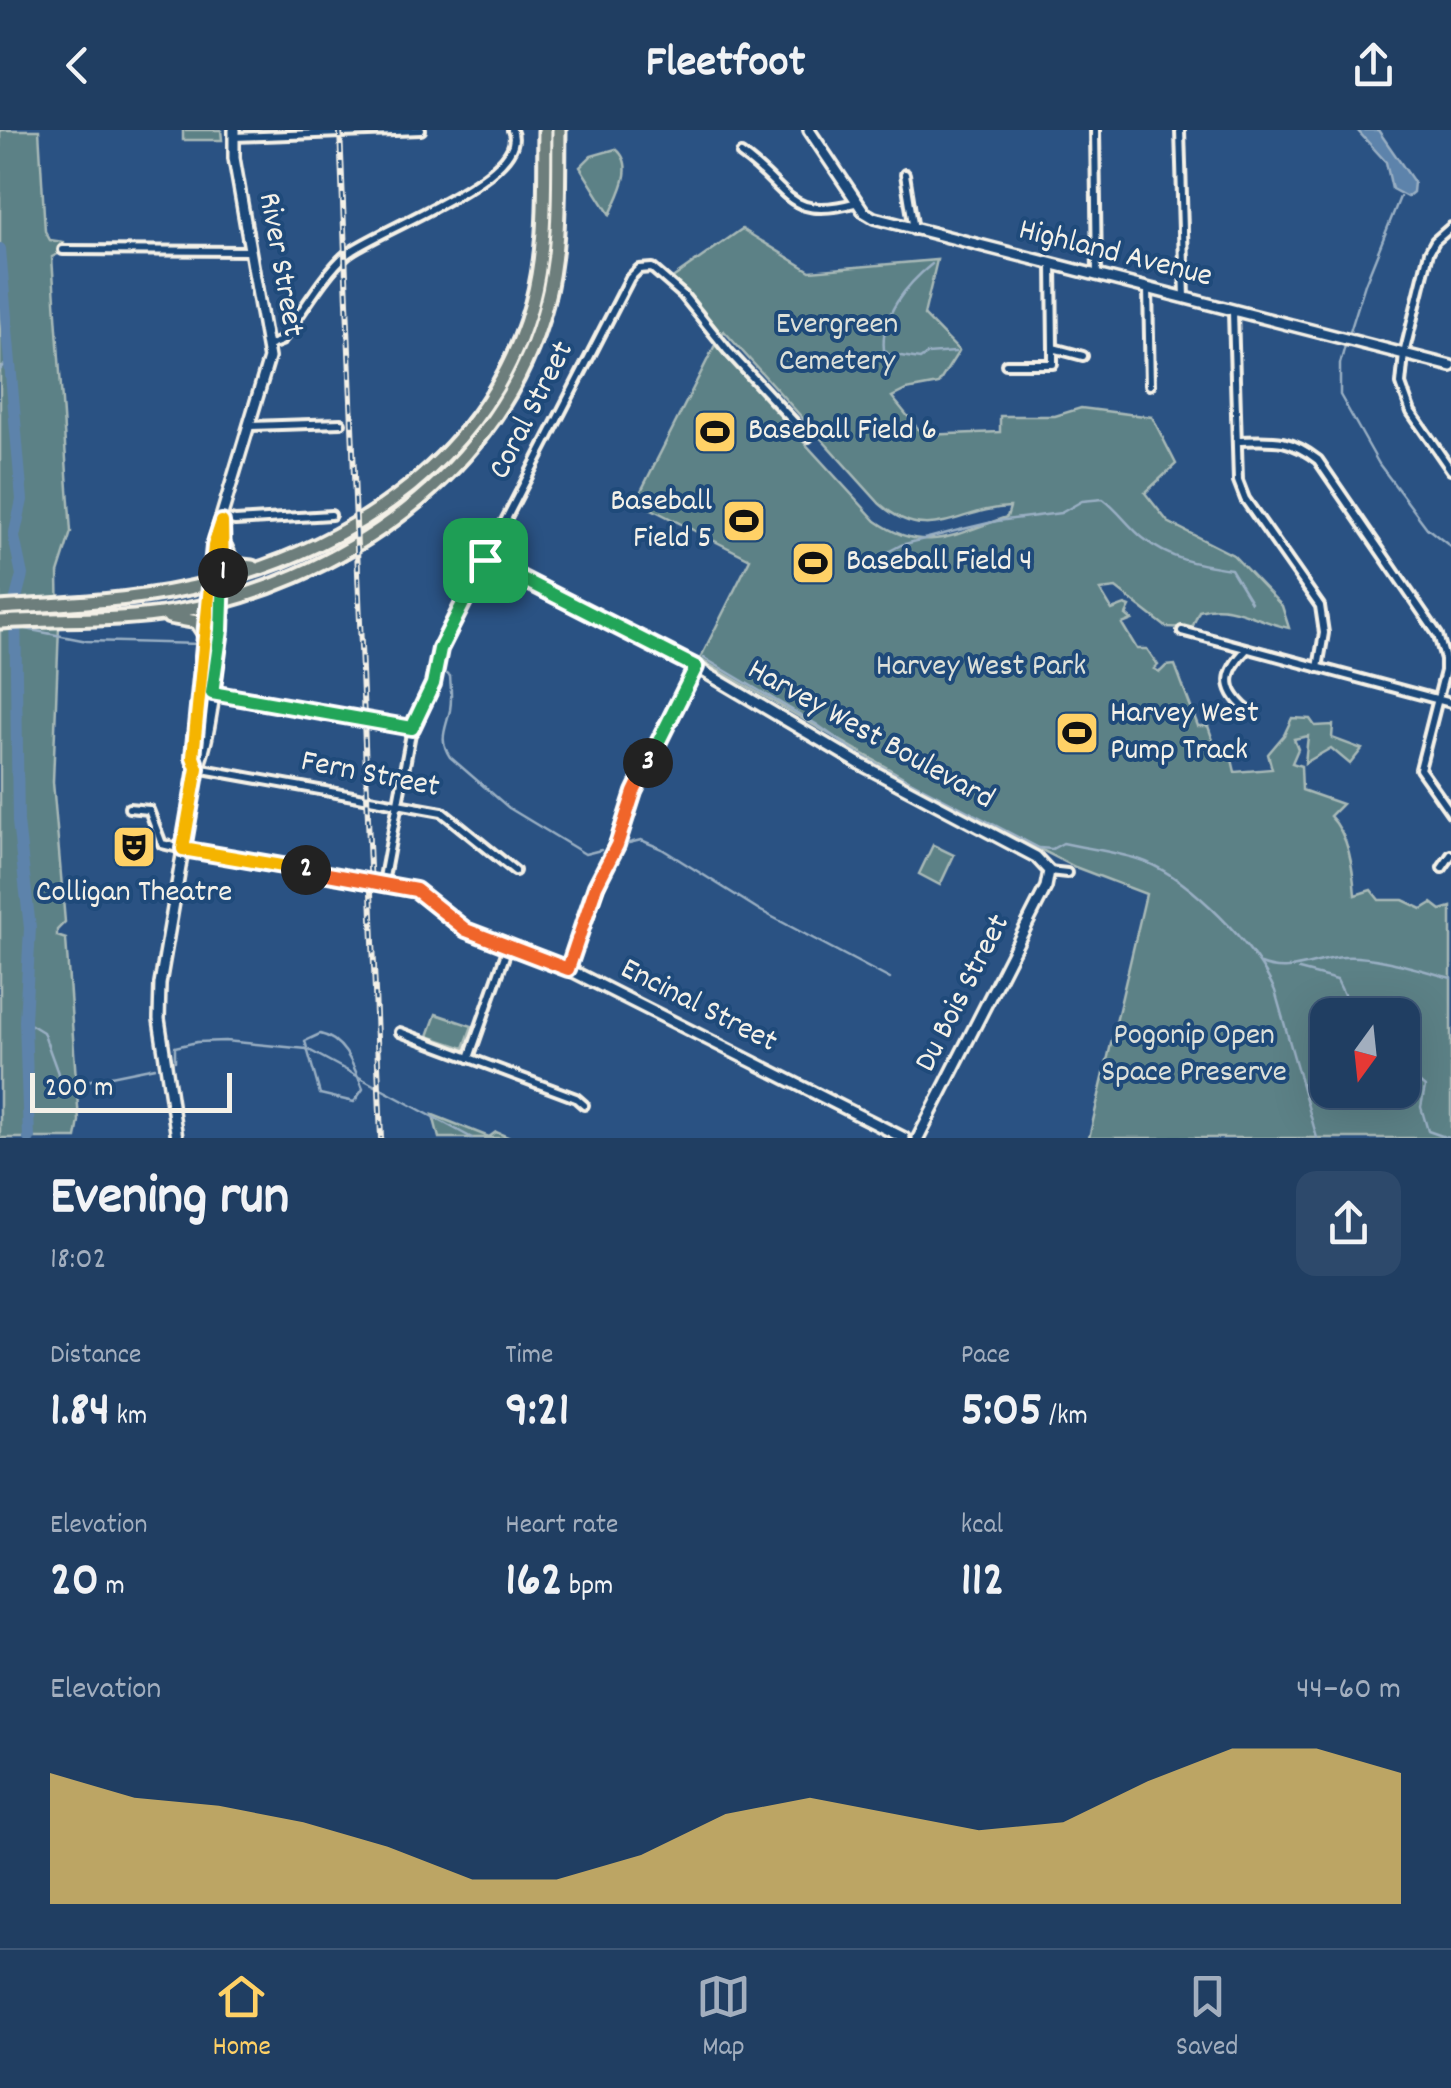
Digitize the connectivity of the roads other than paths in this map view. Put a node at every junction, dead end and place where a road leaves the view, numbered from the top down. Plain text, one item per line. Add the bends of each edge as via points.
1 (421, 130) edge
2 (512, 130) edge
3 (545, 130) edge
4 (560, 130) edge
5 (809, 130) edge
6 (1095, 130) edge
7 (1180, 130) edge
8 (234, 134) edge
9 (741, 154) dead end
10 (906, 174) dead end
11 (858, 202) junction
12 (1451, 227) edge
13 (914, 230) junction
14 (63, 250) dead end
15 (252, 251) junction
16 (1052, 265) junction
17 (1097, 276) junction
18 (1148, 289) junction
19 (1185, 298) junction
20 (1234, 312) junction
21 (268, 346) junction
22 (1053, 348) junction
23 (1404, 354) junction
24 (1083, 356) dead end
25 (1006, 364) dead end
26 (1451, 366) edge
27 (1150, 385) dead end
28 (341, 423) dead end
29 (251, 426) junction
30 (808, 437) dead end
31 (1236, 440) junction
32 (1451, 470) edge
33 (332, 515) dead end
34 (223, 520) junction
35 (225, 547) junction
36 (485, 560) junction
37 (266, 566) junction
38 (510, 572) junction
39 (216, 582) junction
40 (472, 585) junction
41 (223, 602) junction
42 (208, 606) junction
43 (0, 608) edge
44 (155, 615) junction
45 (0, 622) edge
46 (1182, 630) dead end
47 (206, 636) junction
48 (1246, 650) junction
49 (696, 667) junction
50 (1318, 668) junction
51 (212, 693) junction
52 (1438, 700) junction
53 (1451, 703) edge
54 (1246, 709) dead end
55 (412, 728) junction
56 (197, 768) junction
57 (398, 804) junction
58 (129, 808) dead end
59 (1451, 813) edge
60 (183, 849) junction
61 (1451, 855) edge
62 (1442, 868) dead end
63 (515, 871) dead end
64 (1048, 871) junction
65 (1067, 872) dead end
66 (382, 883) junction
67 (508, 947) junction
68 (568, 969) junction
69 (400, 1032) dead end
70 (469, 1058) junction
71 (584, 1105) dead end
72 (899, 1137) edge
73 (177, 1138) edge
74 (918, 1138) edge

1 - 8 street
2 - 21 street via 513,146 493,173 345,255 281,341
3 - 37 highway via 535,291 490,399 455,446 413,485 333,536
4 - 41 highway via 556,247 546,304 521,373 490,424 442,479 376,531 308,569
5 - 11 street, Highland Avenue
6 - 17 street
7 - 19 street
8 - 15 street, River Street
9 - 11 street via 809,209
10 - 13 street
11 - 13 street, Highland Avenue via 874,218
12 - 23 street via 1430,252
13 - 16 street, Highland Avenue
14 - 15 street
15 - 21 street, River Street
16 - 17 street, Highland Avenue
16 - 22 street
17 - 18 street, Highland Avenue
18 - 19 street, Highland Avenue
18 - 27 street
19 - 20 street, Highland Avenue
20 - 23 street, Highland Avenue
20 - 31 street
21 - 29 street, River Street
22 - 24 street
22 - 25 street via 1052,364
23 - 26 street, Highland Avenue
23 - 32 street via 1405,399
28 - 29 street
29 - 34 street, River Street
30 - 36 street, Coral Street via 683,294 644,268 630,278
31 - 50 street via 1245,499 1320,606
31 - 52 street via 1281,440 1318,460 1438,635 1446,659
33 - 34 street
34 - 35 street, River Street
34 - 39 street, River Street via 215,538
35 - 37 highway via 236,567
35 - 39 street, River Street
36 - 38 street, Harvey West Boulevard
36 - 40 street, Coral Street
37 - 39 highway
38 - 40 street via 490,572
38 - 49 street, Harvey West Boulevard
39 - 41 street, River Street
39 - 42 street, River Street
39 - 43 highway
40 - 55 street, Coral Street
41 - 42 highway
41 - 51 street, River Street
42 - 44 highway
42 - 47 street, River Street
44 - 45 highway
44 - 47 highway via 197,622
46 - 48 street
47 - 56 street, River Street
48 - 50 street
48 - 54 street via 1227,680
49 - 64 street, Harvey West Boulevard via 1036,857
49 - 68 street via 634,792
50 - 52 street
51 - 55 street
51 - 56 street, River Street
52 - 53 street
52 - 59 street via 1420,769
55 - 57 street
56 - 57 street, Fern Street
56 - 60 street, River Street
57 - 63 street, Fern Street via 442,812
57 - 66 street
58 - 60 street via 148,809 162,844
60 - 66 street, Encinal Street
60 - 73 street, River Street via 159,1019
61 - 62 street
64 - 65 street
64 - 74 street, Du Bois Street via 1046,887
66 - 67 street, Encinal Street via 416,890 466,930
67 - 68 street, Encinal Street
67 - 70 street
68 - 72 street, Encinal Street
69 - 70 street
70 - 71 street

